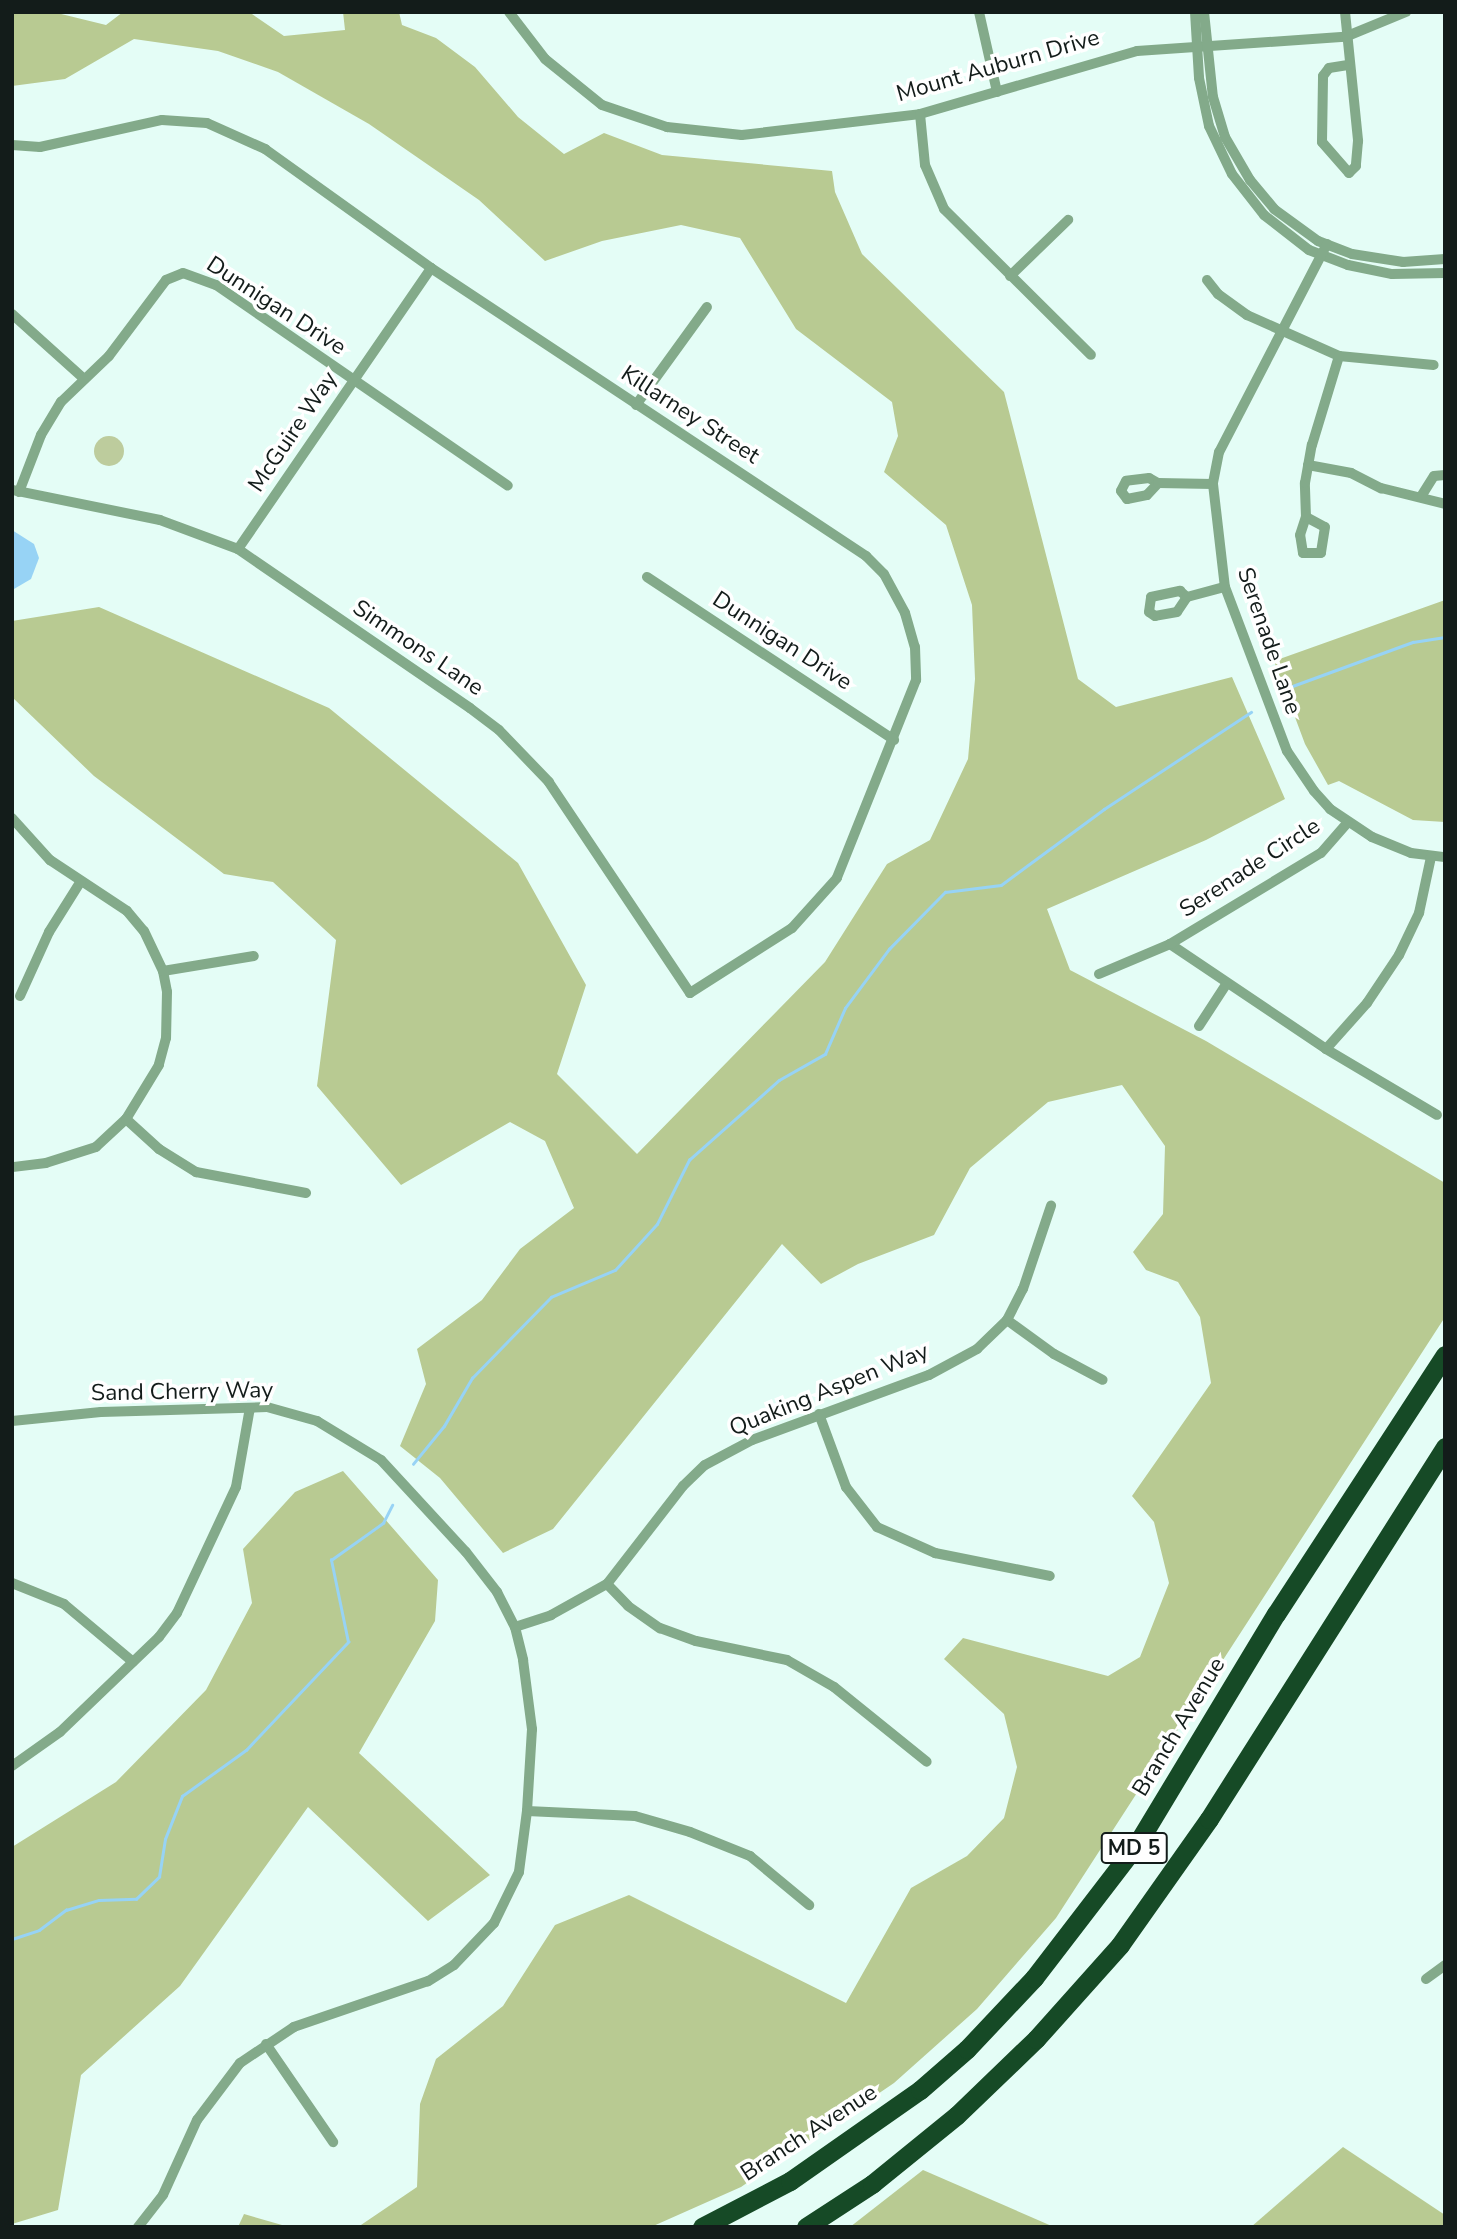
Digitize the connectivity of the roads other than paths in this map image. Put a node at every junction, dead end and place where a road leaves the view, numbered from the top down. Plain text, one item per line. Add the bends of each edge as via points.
1 (509, 12) edge
2 (979, 12) edge
3 (1195, 12) edge
4 (1204, 12) edge
5 (1345, 12) edge
6 (1406, 12) edge
7 (1345, 37) junction
8 (1202, 45) junction
9 (1348, 65) junction
10 (997, 92) junction
11 (920, 114) junction
12 (12, 145) edge
13 (1068, 220) dead end
14 (1327, 244) junction
15 (1320, 256) junction
16 (1445, 259) edge
17 (431, 268) junction
18 (1445, 273) edge
19 (1010, 276) junction
20 (1207, 280) dead end
21 (707, 307) dead end
22 (12, 314) edge
23 (1280, 331) junction
24 (1091, 355) dead end
25 (1339, 356) junction
26 (1434, 365) dead end
27 (82, 377) junction
28 (353, 382) junction
29 (636, 405) junction
30 (1308, 465) junction
31 (1445, 475) edge
32 (1158, 484) dead end
33 (1213, 484) junction
34 (508, 486) dead end
35 (16, 491) edge
36 (1422, 495) junction
37 (1445, 504) edge
38 (1306, 517) dead end
39 (238, 549) junction
40 (647, 577) dead end
41 (1225, 587) junction
42 (1187, 597) dead end
43 (894, 740) junction
44 (12, 818) edge
45 (1348, 822) junction
46 (1431, 857) junction
47 (1445, 857) edge
48 (81, 881) junction
49 (1170, 944) junction
50 (254, 956) dead end
51 (163, 971) junction
52 (1099, 974) dead end
53 (1227, 983) junction
54 (690, 993) joint
55 (20, 996) dead end
56 (1199, 1026) dead end
57 (1326, 1049) junction
58 (1437, 1115) dead end
59 (126, 1119) junction
60 (12, 1167) edge
61 (306, 1193) dead end
62 (1051, 1206) dead end
63 (1007, 1320) junction
64 (1445, 1355) edge
65 (1103, 1380) dead end
66 (250, 1408) junction
67 (818, 1414) junction
68 (12, 1421) edge
69 (1445, 1447) edge
70 (1050, 1576) dead end
71 (12, 1583) edge
72 (607, 1584) junction
73 (514, 1627) junction
74 (134, 1662) junction
75 (927, 1762) dead end
76 (12, 1766) edge
77 (527, 1811) junction
78 (809, 1905) dead end
79 (1445, 1965) edge
80 (1426, 1979) dead end
81 (266, 2044) junction
82 (332, 2142) dead end
83 (138, 2227) edge
84 (702, 2227) edge
85 (806, 2227) edge

1 - 11 street, Mount Auburn Drive via 545,60 581,91 642,122 742,135
2 - 10 street
3 - 8 street
4 - 8 street
5 - 7 street
6 - 7 street, Mount Auburn Drive
7 - 8 street, Mount Auburn Drive
7 - 9 street
8 - 10 street, Mount Auburn Drive via 1117,55
8 - 14 street via 1213,97 1236,160 1274,209
8 - 15 street via 1204,110 1232,174 1264,215
9 - 9 street via 1358,141 1356,166 1349,173 1322,142 1323,76 1329,68
10 - 11 street, Mount Auburn Drive
11 - 19 street via 925,165 944,209
12 - 17 street, Killarney Street via 40,147 146,121 207,123 265,149
13 - 19 street
14 - 15 street, Serenade Lane
14 - 16 street via 1370,258
15 - 18 street via 1392,274
15 - 23 street, Serenade Lane
17 - 28 street, McGuire Way
17 - 29 street, Killarney Street
19 - 24 street
20 - 23 street via 1228,302
21 - 29 street
22 - 27 street
23 - 25 street
23 - 33 street, Serenade Lane via 1234,417 1219,452
25 - 26 street
25 - 30 street
27 - 28 street, Dunnigan Drive via 109,356 166,280 183,272 216,285
27 - 35 street, Dunnigan Drive via 41,435
28 - 34 street, Dunnigan Drive
28 - 39 street, McGuire Way
29 - 43 street, Killarney Street via 825,528 884,574 905,613 916,665 912,701
30 - 36 street
30 - 38 street
31 - 36 street via 1434,476
32 - 33 street
33 - 41 street, Serenade Lane
35 - 39 street, Simmons Lane via 160,520
36 - 37 street via 1425,500
39 - 54 street, Simmons Lane via 499,730 549,782
40 - 43 street, Dunnigan Drive
41 - 42 street
41 - 45 street, Serenade Lane via 1287,751 1314,791
43 - 54 street, Killarney Street via 837,878 792,928
44 - 48 street via 33,846
45 - 46 street, Serenade Lane via 1388,845
45 - 49 street, Serenade Circle via 1321,853
46 - 47 street, Serenade Lane
46 - 57 street via 1419,913 1399,955 1367,1003
48 - 51 street via 127,911 144,931
48 - 55 street
49 - 52 street, Serenade Circle
49 - 53 street, Serenade Circle
50 - 51 street
51 - 59 street via 167,992 164,1047 143,1097
53 - 56 street
53 - 57 street, Serenade Circle
57 - 58 street, Serenade Circle
59 - 60 street via 96,1147 46,1163
59 - 61 street via 159,1149 196,1172
62 - 63 street, Quaking Aspen Way via 1024,1289
63 - 65 street via 1054,1354
63 - 67 street, Quaking Aspen Way via 977,1349 929,1375
64 - 84 highway, Branch Avenue / MD 5 via 1276,1614 1137,1844 1034,1978 967,2049 920,2090 790,2181
66 - 68 street, Sand Cherry Way via 101,1412
66 - 73 street, Sand Cherry Way via 267,1407 317,1421 381,1460 466,1552 497,1592
66 - 74 street via 236,1487 190,1589 168,1626
67 - 70 street via 846,1486 877,1527 934,1553
67 - 72 street, Quaking Aspen Way via 705,1465 683,1486
69 - 85 highway, MD 5 via 1209,1819 1119,1945 1036,2039 967,2107 872,2184
71 - 74 street via 64,1604
72 - 73 street, Quaking Aspen Way via 551,1615
72 - 75 street via 628,1606 660,1628 696,1641 787,1660 834,1687
73 - 77 street, Sand Cherry Way via 533,1729
74 - 76 street via 60,1732
77 - 78 street via 635,1816 727,1844 777,1876
77 - 81 street, Sand Cherry Way via 519,1872 509,1898 494,1923 454,1965 395,1994 294,2027
79 - 80 street
81 - 82 street
81 - 83 street, Sand Cherry Way via 240,2063 209,2102 163,2195

